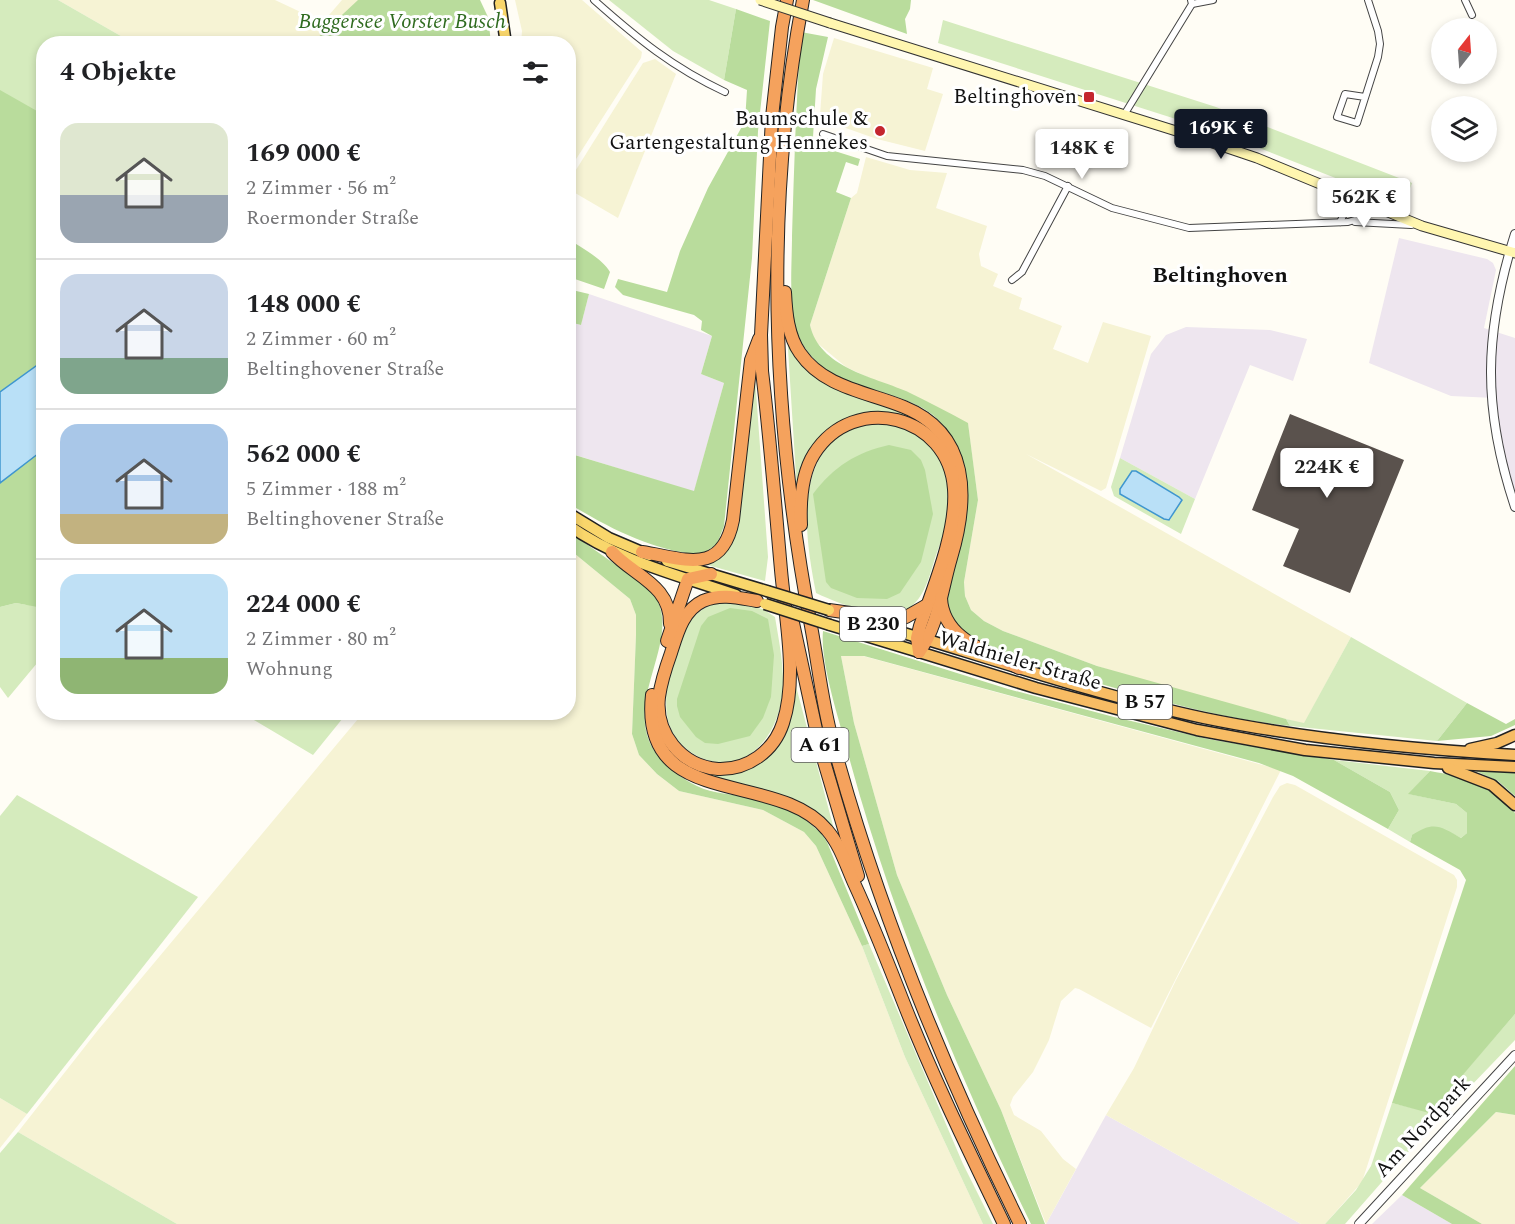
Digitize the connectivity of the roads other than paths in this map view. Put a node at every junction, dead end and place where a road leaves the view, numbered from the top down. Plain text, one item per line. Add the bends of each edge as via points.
1 (594, 0) edge
2 (760, 0) edge
3 (787, 0) edge
4 (803, 0) edge
5 (1213, 0) edge
6 (1368, 0) edge
7 (1465, 0) edge
8 (500, 1) edge
9 (1192, 2) edge
10 (1472, 15) dead end
11 (505, 36) edge
12 (725, 92) dead end
13 (1365, 98) junction
14 (1124, 115) junction
15 (823, 134) dead end
16 (1068, 186) junction
17 (1335, 192) junction
18 (1372, 207) junction
19 (1340, 222) junction
20 (1348, 222) junction
21 (1422, 226) junction
22 (779, 234) junction
23 (1515, 234) edge
24 (1512, 252) edge
25 (1012, 280) dead end
26 (761, 335) junction
27 (1515, 507) edge
28 (576, 518) edge
29 (576, 530) edge
30 (612, 552) junction
31 (642, 552) junction
32 (780, 564) junction
33 (711, 574) junction
34 (688, 579) junction
35 (803, 586) junction
36 (940, 593) junction
37 (761, 603) junction
38 (927, 605) junction
39 (829, 610) junction
40 (669, 633) junction
41 (922, 639) junction
42 (919, 652) junction
43 (1019, 668) junction
44 (1515, 735) edge
45 (1431, 750) junction
46 (1515, 755) edge
47 (1434, 764) junction
48 (1515, 767) edge
49 (1515, 805) edge
50 (873, 923) junction
51 (1515, 1055) edge
52 (1004, 1224) edge
53 (1020, 1224) edge
54 (1359, 1224) edge

1 - 12 street via 650,49
2 - 14 main road, bridge
3 - 26 highway, A 61 via 772,117
4 - 22 highway, A 61 via 789,99
5 - 9 street
6 - 13 street via 1380,44
7 - 10 street
8 - 11 main road
9 - 14 street
13 - 13 street via 1357,123 1337,117 1345,93
14 - 17 main road via 1257,158
15 - 16 street via 886,156 1023,170
16 - 19 street via 1112,208 1189,228
16 - 25 street via 1023,272
17 - 18 main road
17 - 19 street via 1346,203
18 - 20 street via 1361,218
18 - 21 main road
19 - 20 street
20 - 21 street
21 - 24 main road
22 - 35 highway, A 61 via 782,407 787,476
22 - 36 highway via 788,321 801,354 819,373 839,384 919,414 940,432 953,452 962,481 962,516
23 - 24 street
24 - 27 street via 1493,328 1491,384 1493,425
26 - 31 highway via 750,360 733,520 725,543 699,561
26 - 32 highway, A 61
28 - 31 main road, Waldnieler Straße
29 - 30 main road, Waldnieler Straße
30 - 34 main road, Waldnieler Straße
30 - 40 highway via 656,586 664,597 670,614
31 - 33 main road, Waldnieler Straße
32 - 37 highway via 789,695 783,723 771,747 749,763 733,769 703,767 676,750 666,736 659,708 677,635 689,612 703,601 726,596
32 - 50 highway, A 61 via 820,748
33 - 34 highway
33 - 39 main road, Waldnieler Straße / B 230, bridge
34 - 37 main road, Waldnieler Straße
34 - 40 highway
35 - 38 highway via 800,516 803,487 813,455 845,425 868,418 888,418 909,424 929,437 943,453 952,476 953,513
35 - 53 highway, A 61 via 831,734 879,891 923,1010
36 - 41 highway
36 - 43 highway via 945,617 961,637
37 - 42 main road, Waldnieler Straße / B 230, bridge
38 - 39 highway via 906,617 892,619
38 - 41 highway
39 - 41 main road, Waldnieler Straße / B 230
40 - 50 highway via 651,701 651,718 659,745 670,760 701,781 773,797 818,820 836,842
41 - 42 highway
41 - 43 highway, Waldnieler Straße / B 57
42 - 47 highway, Waldnieler Straße / B 57 via 1036,688 1197,730 1305,750
43 - 45 highway, Waldnieler Straße / B 57 via 1203,717 1271,730
44 - 45 highway via 1476,747
45 - 46 highway, Waldnieler Straße / B 57
47 - 48 highway, Waldnieler Straße / B 57
47 - 49 highway via 1492,785
50 - 52 highway, A 61 via 946,1102
51 - 54 street, Am Nordpark

